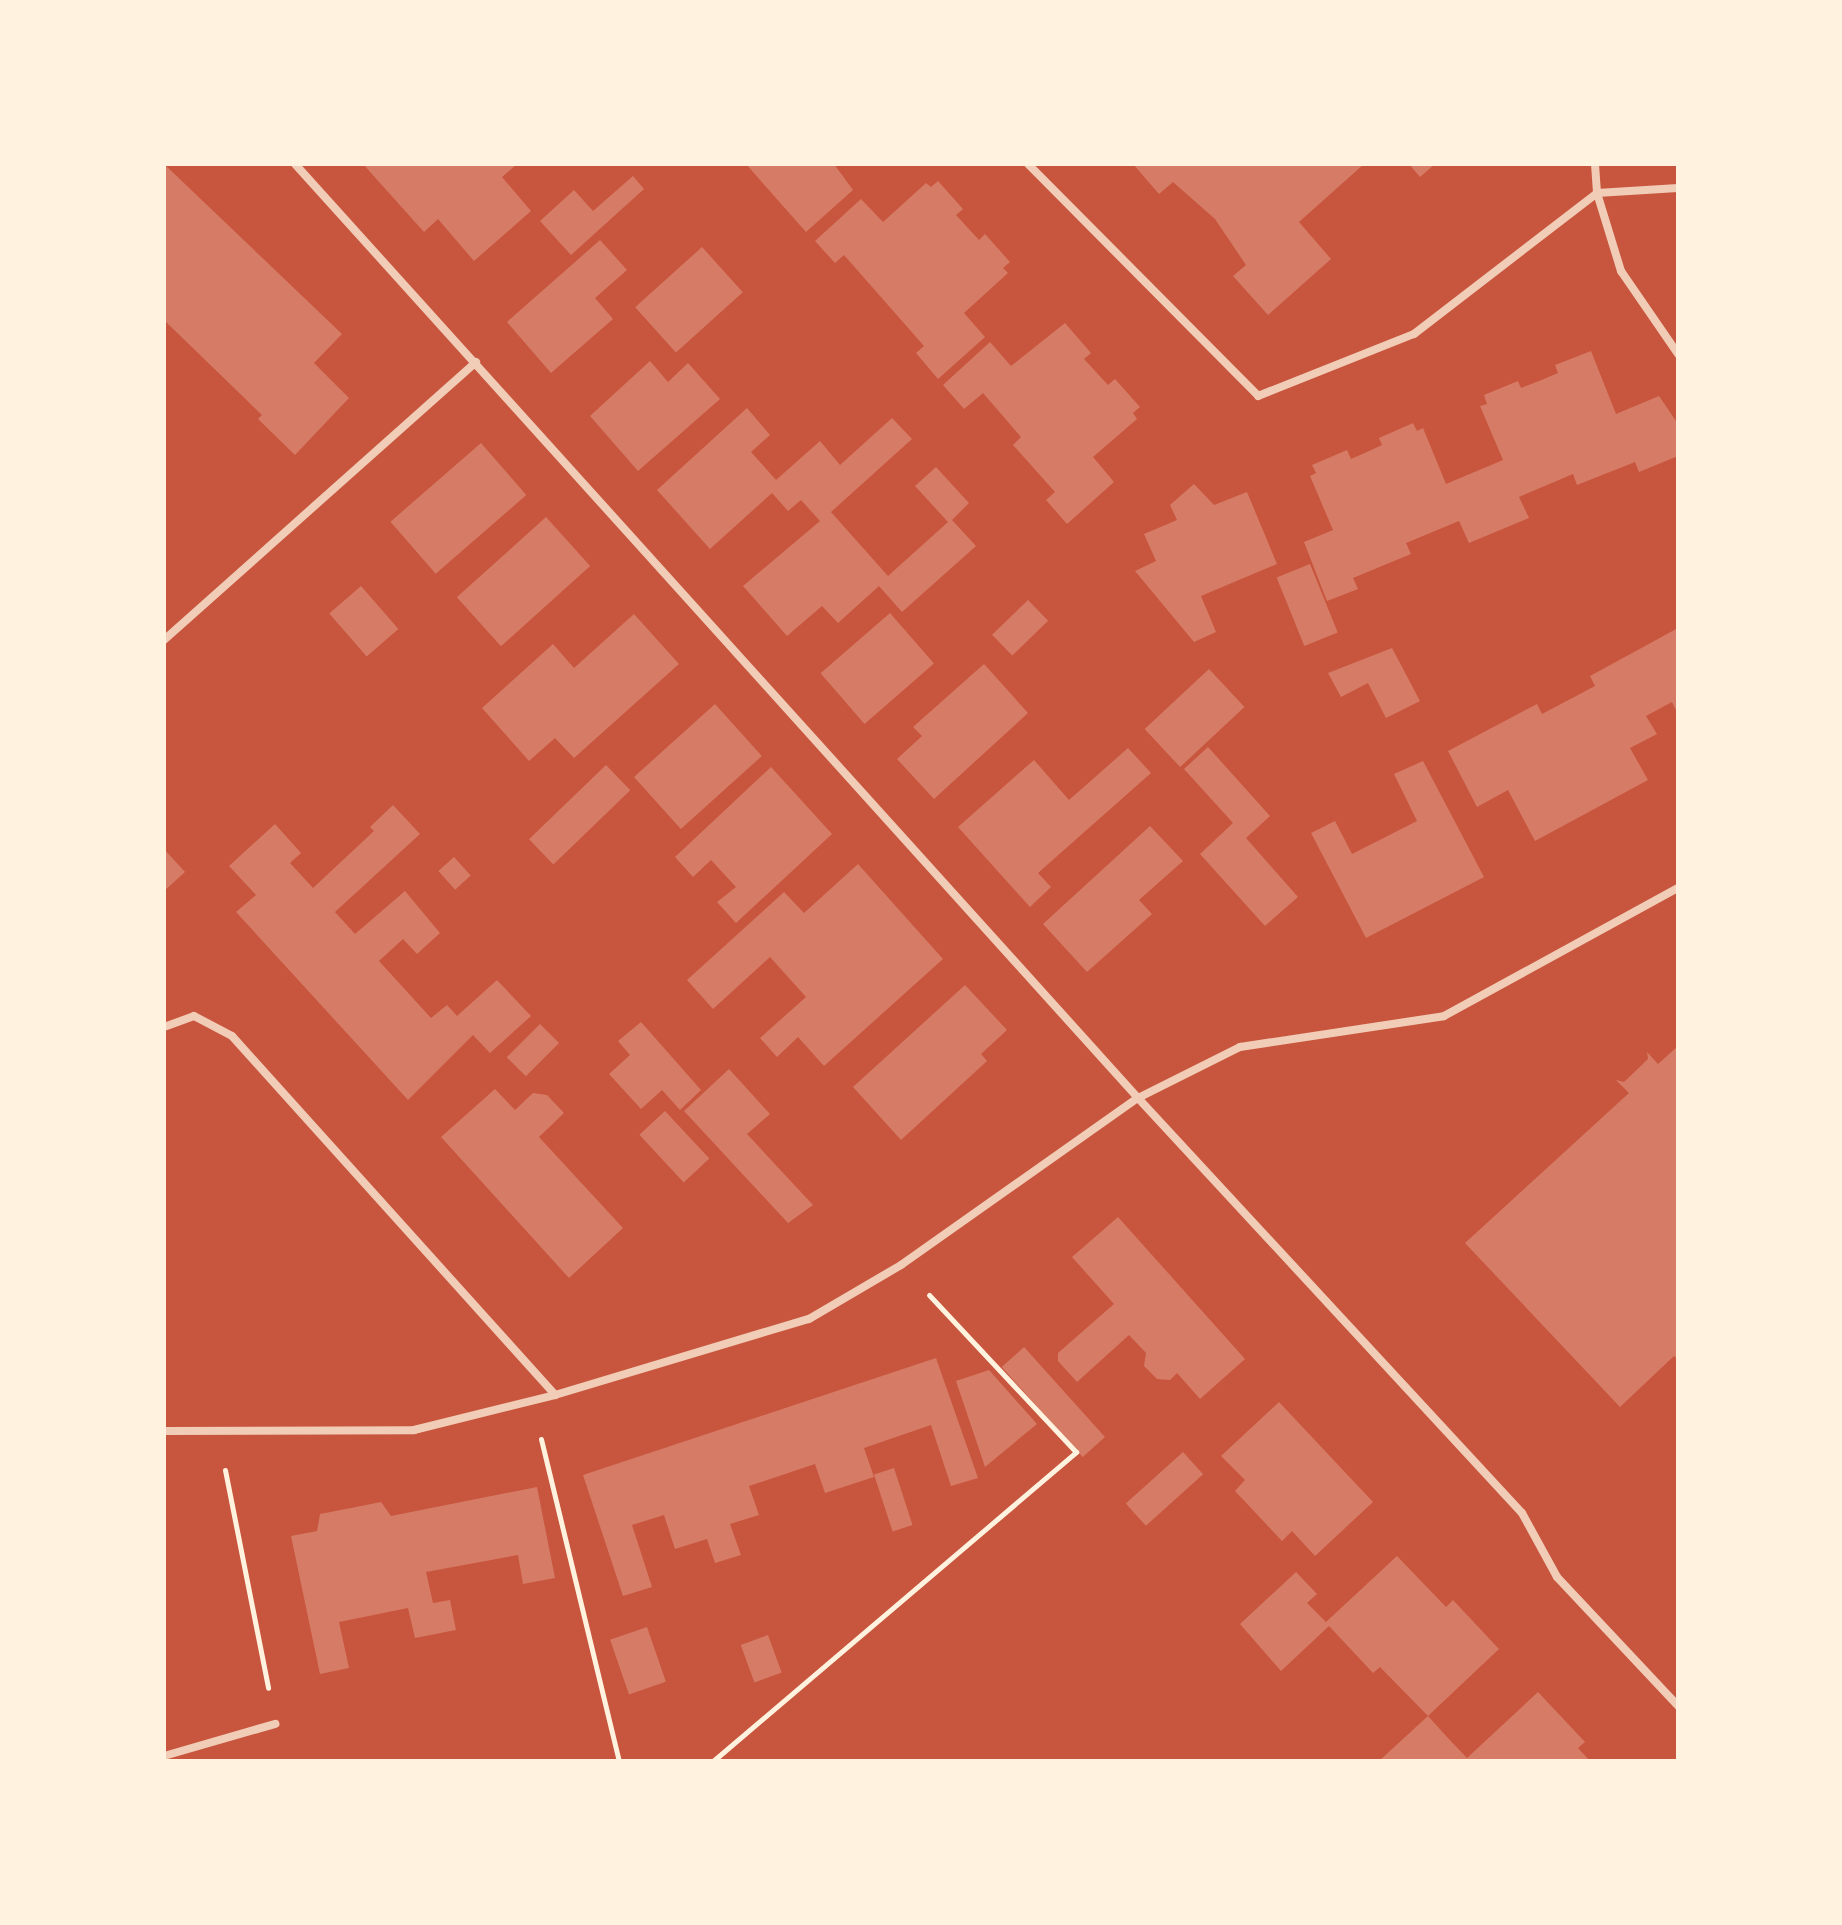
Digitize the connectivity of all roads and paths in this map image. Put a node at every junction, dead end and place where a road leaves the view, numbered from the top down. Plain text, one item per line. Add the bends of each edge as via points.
1 (295, 164) edge
2 (1028, 164) edge
3 (1595, 164) edge
4 (1678, 188) edge
5 (1597, 193) junction
6 (1678, 354) edge
7 (476, 362) junction
8 (164, 640) edge
9 (1678, 888) edge
10 (164, 1027) edge
11 (1138, 1098) junction
12 (901, 1265) junction
13 (555, 1395) junction
14 (531, 1399) junction
15 (164, 1431) edge
16 (217, 1432) junction
17 (1678, 1706) edge
18 (275, 1724) joint
19 (164, 1756) edge
20 (619, 1761) edge
21 (713, 1761) edge

1 - 7 street
2 - 5 street via 1258,396 1414,334
3 - 5 street
4 - 5 street
5 - 6 street via 1621,271
7 - 8 street
7 - 11 street
9 - 11 street via 1444,1016 1240,1047
10 - 13 street via 194,1016 232,1036
11 - 12 street
11 - 17 street via 1522,1513 1557,1577
12 - 13 street via 809,1319
12 - 21 path via 1076,1452
13 - 14 street
14 - 16 street via 414,1430
14 - 20 path
15 - 16 street
16 - 18 path
18 - 19 street

